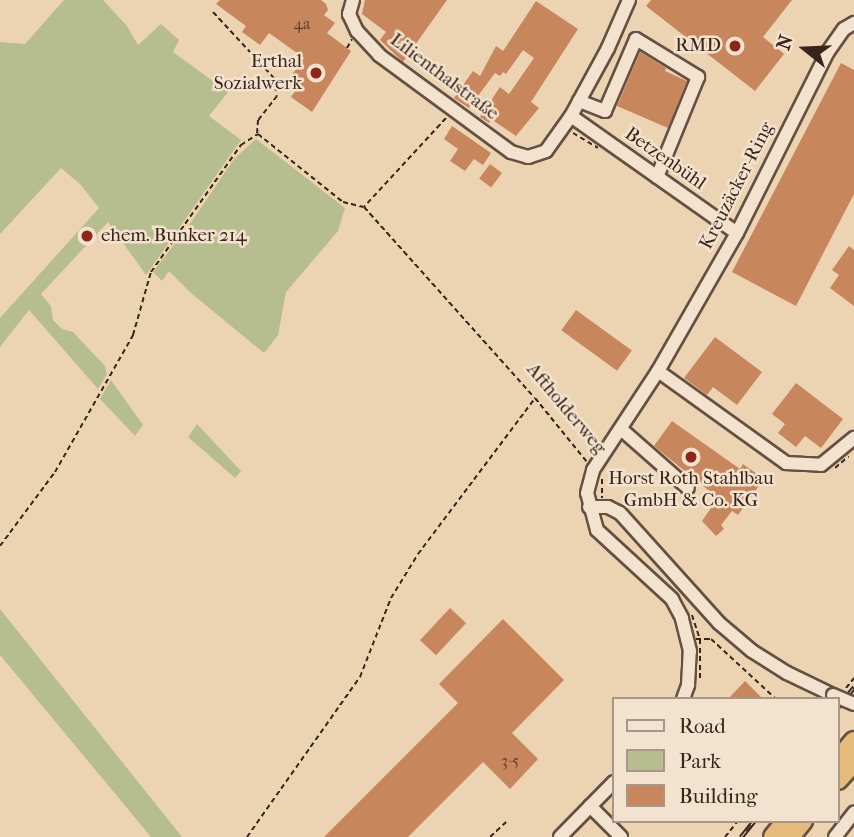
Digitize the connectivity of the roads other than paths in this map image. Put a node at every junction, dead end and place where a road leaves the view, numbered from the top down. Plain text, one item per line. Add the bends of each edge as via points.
1 (353, 0) edge
2 (629, 0) edge
3 (854, 23) edge
4 (602, 60) junction
5 (624, 67) junction
6 (591, 80) junction
7 (614, 90) junction
8 (579, 101) junction
9 (571, 116) junction
10 (657, 177) junction
11 (737, 233) junction
12 (658, 371) junction
13 (621, 429) junction
14 (854, 438) edge
15 (593, 470) joint
16 (688, 488) dead end
17 (596, 507) junction
18 (684, 697) edge
19 (838, 697) edge
20 (854, 741) edge
21 (840, 758) edge
22 (854, 762) edge
23 (840, 778) edge
24 (612, 784) edge
25 (590, 806) junction
26 (854, 813) edge
27 (784, 823) edge
28 (801, 823) edge
29 (560, 837) edge
30 (621, 837) edge
31 (773, 837) edge
32 (790, 837) edge
33 (835, 837) edge

1 - 9 street, Lilienthalstraße via 349,14 356,31 379,55 519,156 537,155 552,144
2 - 4 street, Lilienthalstraße
3 - 11 street, Kreuzäcker-Ring via 827,53
4 - 5 street
4 - 6 street, Lilienthalstraße
5 - 7 street
5 - 10 street via 636,38 698,77
6 - 7 street
6 - 8 street, Lilienthalstraße
7 - 8 street via 605,111
8 - 9 street, Lilienthalstraße
9 - 10 street, Betzenbühl
10 - 11 street, Betzenbühl
11 - 12 street, Kreuzäcker-Ring
12 - 13 street, Kreuzäcker-Ring
12 - 14 street via 786,463 821,465
13 - 15 street, Kreuzäcker-Ring
13 - 16 street
15 - 17 street, Aftholderweg via 587,493
17 - 18 street via 597,530 673,599 688,639
17 - 19 street, bridge via 620,513 719,623 752,651
20 - 21 highway
22 - 23 highway
24 - 25 street
25 - 29 street
25 - 30 street
26 - 33 street
27 - 31 highway
28 - 32 highway

